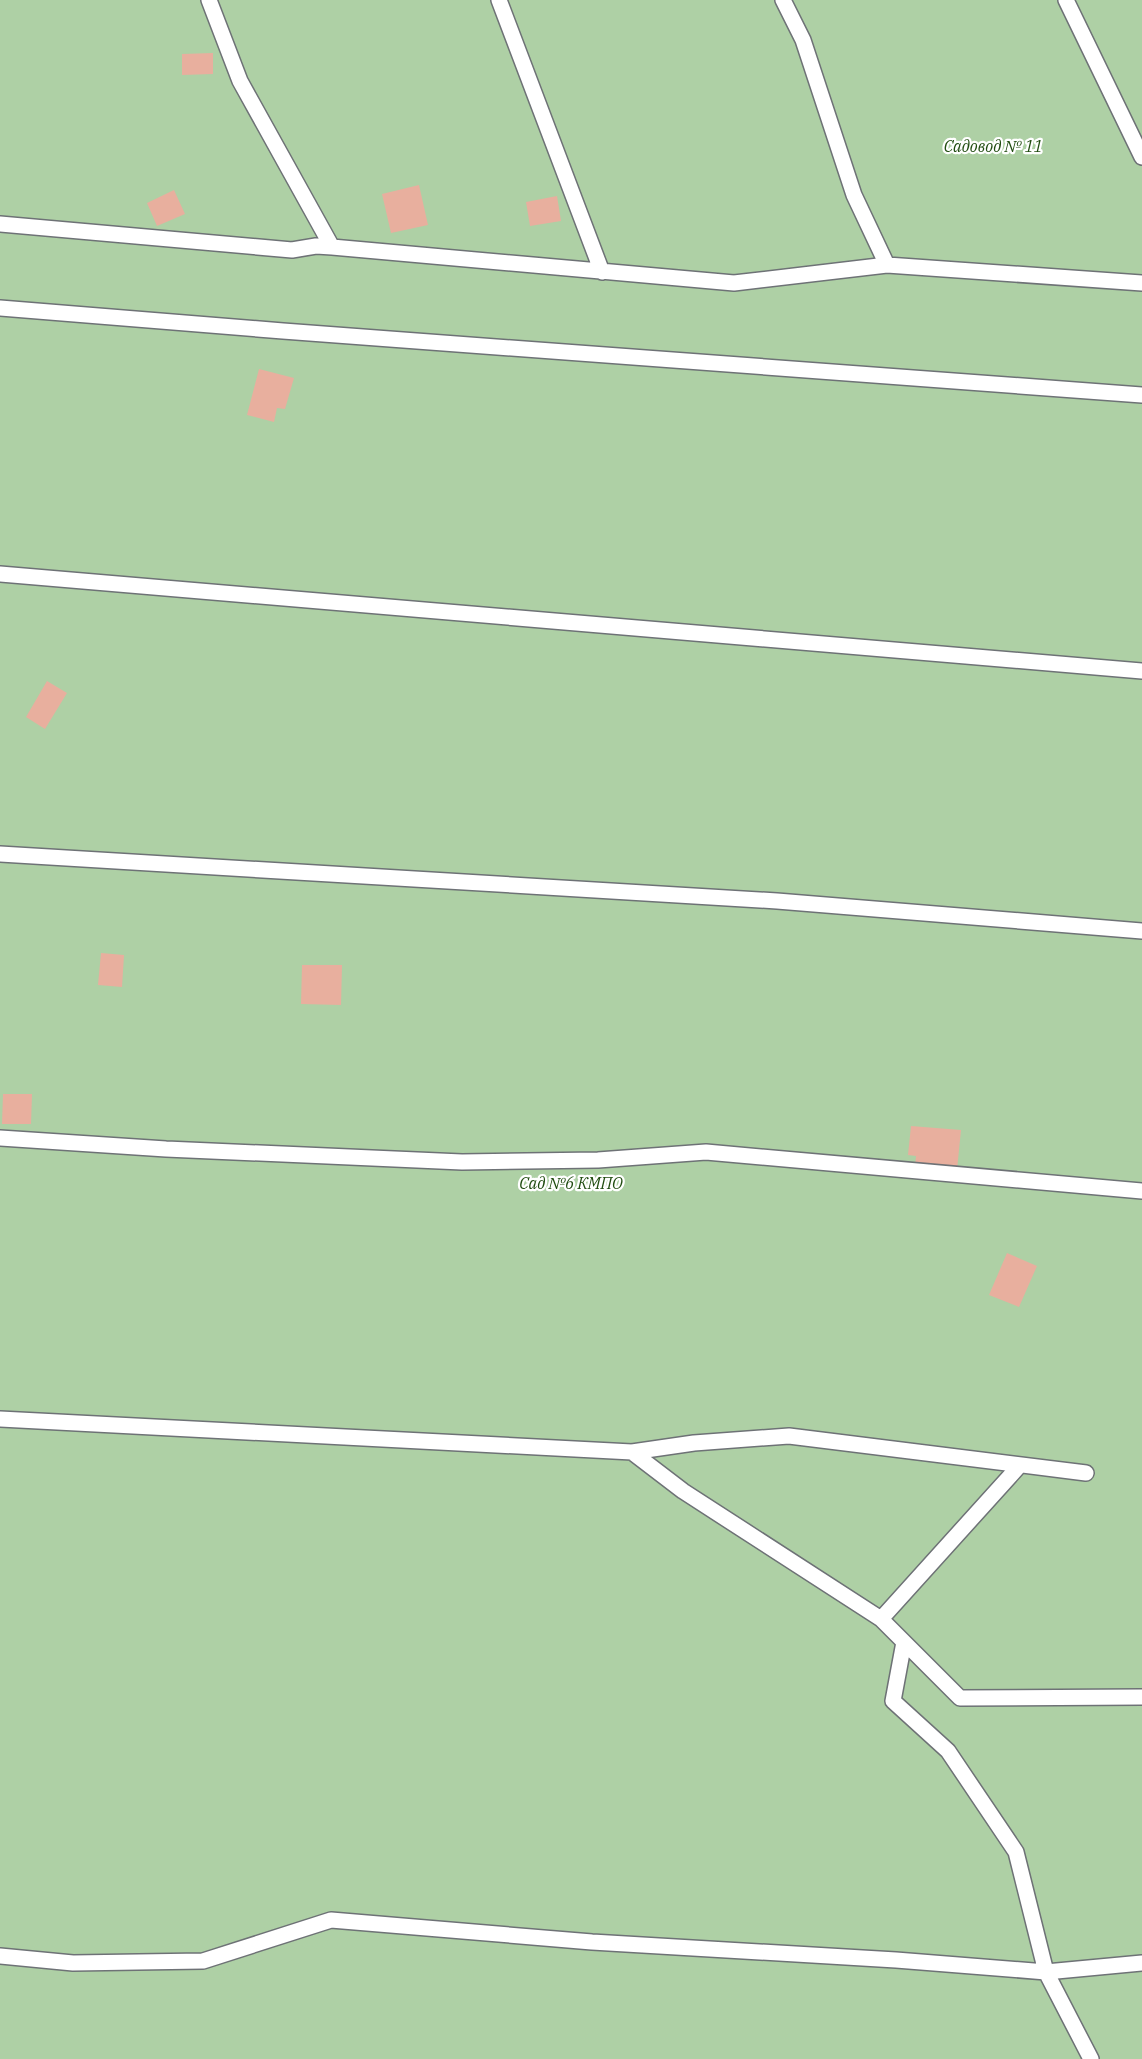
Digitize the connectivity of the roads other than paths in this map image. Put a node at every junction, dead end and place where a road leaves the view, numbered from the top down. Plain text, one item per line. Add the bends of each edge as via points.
1 (209, 0) edge
2 (499, 0) edge
3 (783, 0) edge
4 (1066, 0) edge
5 (1142, 157) edge
6 (0, 224) edge
7 (332, 247) junction
8 (887, 265) junction
9 (602, 272) junction
10 (1142, 283) edge
11 (0, 308) edge
12 (1142, 395) edge
13 (0, 574) edge
14 (1142, 671) edge
15 (0, 854) edge
16 (1142, 931) edge
17 (0, 1138) edge
18 (1142, 1191) edge
19 (0, 1419) edge
20 (632, 1452) junction
21 (1020, 1465) junction
22 (1086, 1473) dead end
23 (881, 1619) junction
24 (904, 1642) junction
25 (1142, 1697) edge
26 (0, 1956) edge
27 (1142, 1963) edge
28 (1046, 1972) junction
29 (1091, 2059) edge

1 - 7 lane via 240,81
2 - 9 lane
3 - 8 lane via 804,39 854,195
4 - 5 lane
6 - 7 lane via 292,250
7 - 9 lane
8 - 9 lane via 734,283
8 - 10 lane
11 - 12 lane
13 - 14 lane
15 - 16 lane via 777,901
17 - 18 lane via 462,1162 598,1160 706,1152
19 - 20 lane
20 - 21 lane via 789,1436
20 - 23 lane via 683,1491
21 - 22 lane
21 - 23 lane
23 - 24 lane
24 - 25 lane via 960,1698
24 - 28 lane via 893,1701 948,1751 1016,1852
26 - 28 lane via 72,1963 203,1960 332,1920 592,1942 896,1959
27 - 28 lane
28 - 29 lane

